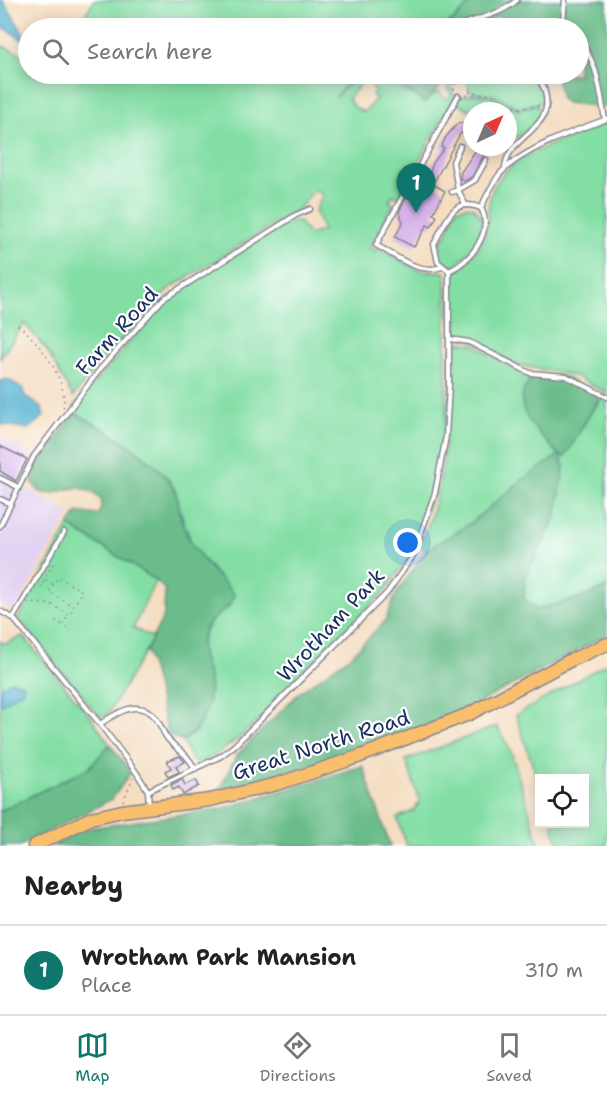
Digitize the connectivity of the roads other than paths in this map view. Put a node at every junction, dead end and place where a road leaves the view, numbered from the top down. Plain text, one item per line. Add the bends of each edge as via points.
1 (517, 0) edge
2 (565, 0) edge
3 (473, 18) edge
4 (563, 18) edge
5 (589, 51) edge
6 (542, 84) edge
7 (458, 96) road end
8 (606, 120) edge
9 (460, 146) dead end
10 (486, 160) dead end
11 (505, 170) junction
12 (458, 190) junction
13 (452, 192) dead end
14 (465, 204) junction
15 (481, 208) junction
16 (310, 209) dead end
17 (442, 267) junction
18 (449, 271) junction
19 (450, 339) junction
20 (607, 397) edge
21 (0, 478) edge
22 (18, 487) junction
23 (0, 499) edge
24 (10, 504) junction
25 (0, 526) edge
26 (63, 532) dead end
27 (0, 611) edge
28 (13, 618) junction
29 (607, 644) edge
30 (100, 724) junction
31 (195, 769) junction
32 (148, 791) junction
33 (149, 807) junction
34 (34, 846) edge

1 - 3 lane via 505,9
2 - 4 lane
5 - 8 lane
6 - 11 lane via 546,107 541,121 513,147
7 - 17 lane via 376,245 421,269
8 - 11 lane via 521,157
9 - 12 lane via 453,162
10 - 12 lane via 475,180
11 - 15 lane
12 - 13 lane
12 - 14 lane
14 - 15 lane
14 - 17 lane via 454,209 434,244
15 - 18 lane via 485,218 481,239 468,257
16 - 22 lane, Farm Road via 163,299 101,368 34,456
17 - 18 lane
18 - 19 lane, Wrotham Park
19 - 20 lane via 469,342 530,373 567,376
19 - 31 lane, Wrotham Park via 446,436 435,493 413,556 387,593 236,745
21 - 22 lane
22 - 24 lane, Farm Road
23 - 24 lane
24 - 25 lane, Farm Road
26 - 28 lane
27 - 28 lane
28 - 30 lane
29 - 33 main road, Great North Road via 469,714 358,757 278,784 210,800
30 - 31 lane via 120,710 147,711 168,740 187,754
30 - 32 lane
31 - 32 lane, Wrotham Park
32 - 33 lane
33 - 34 main road, Great North Road via 91,818

